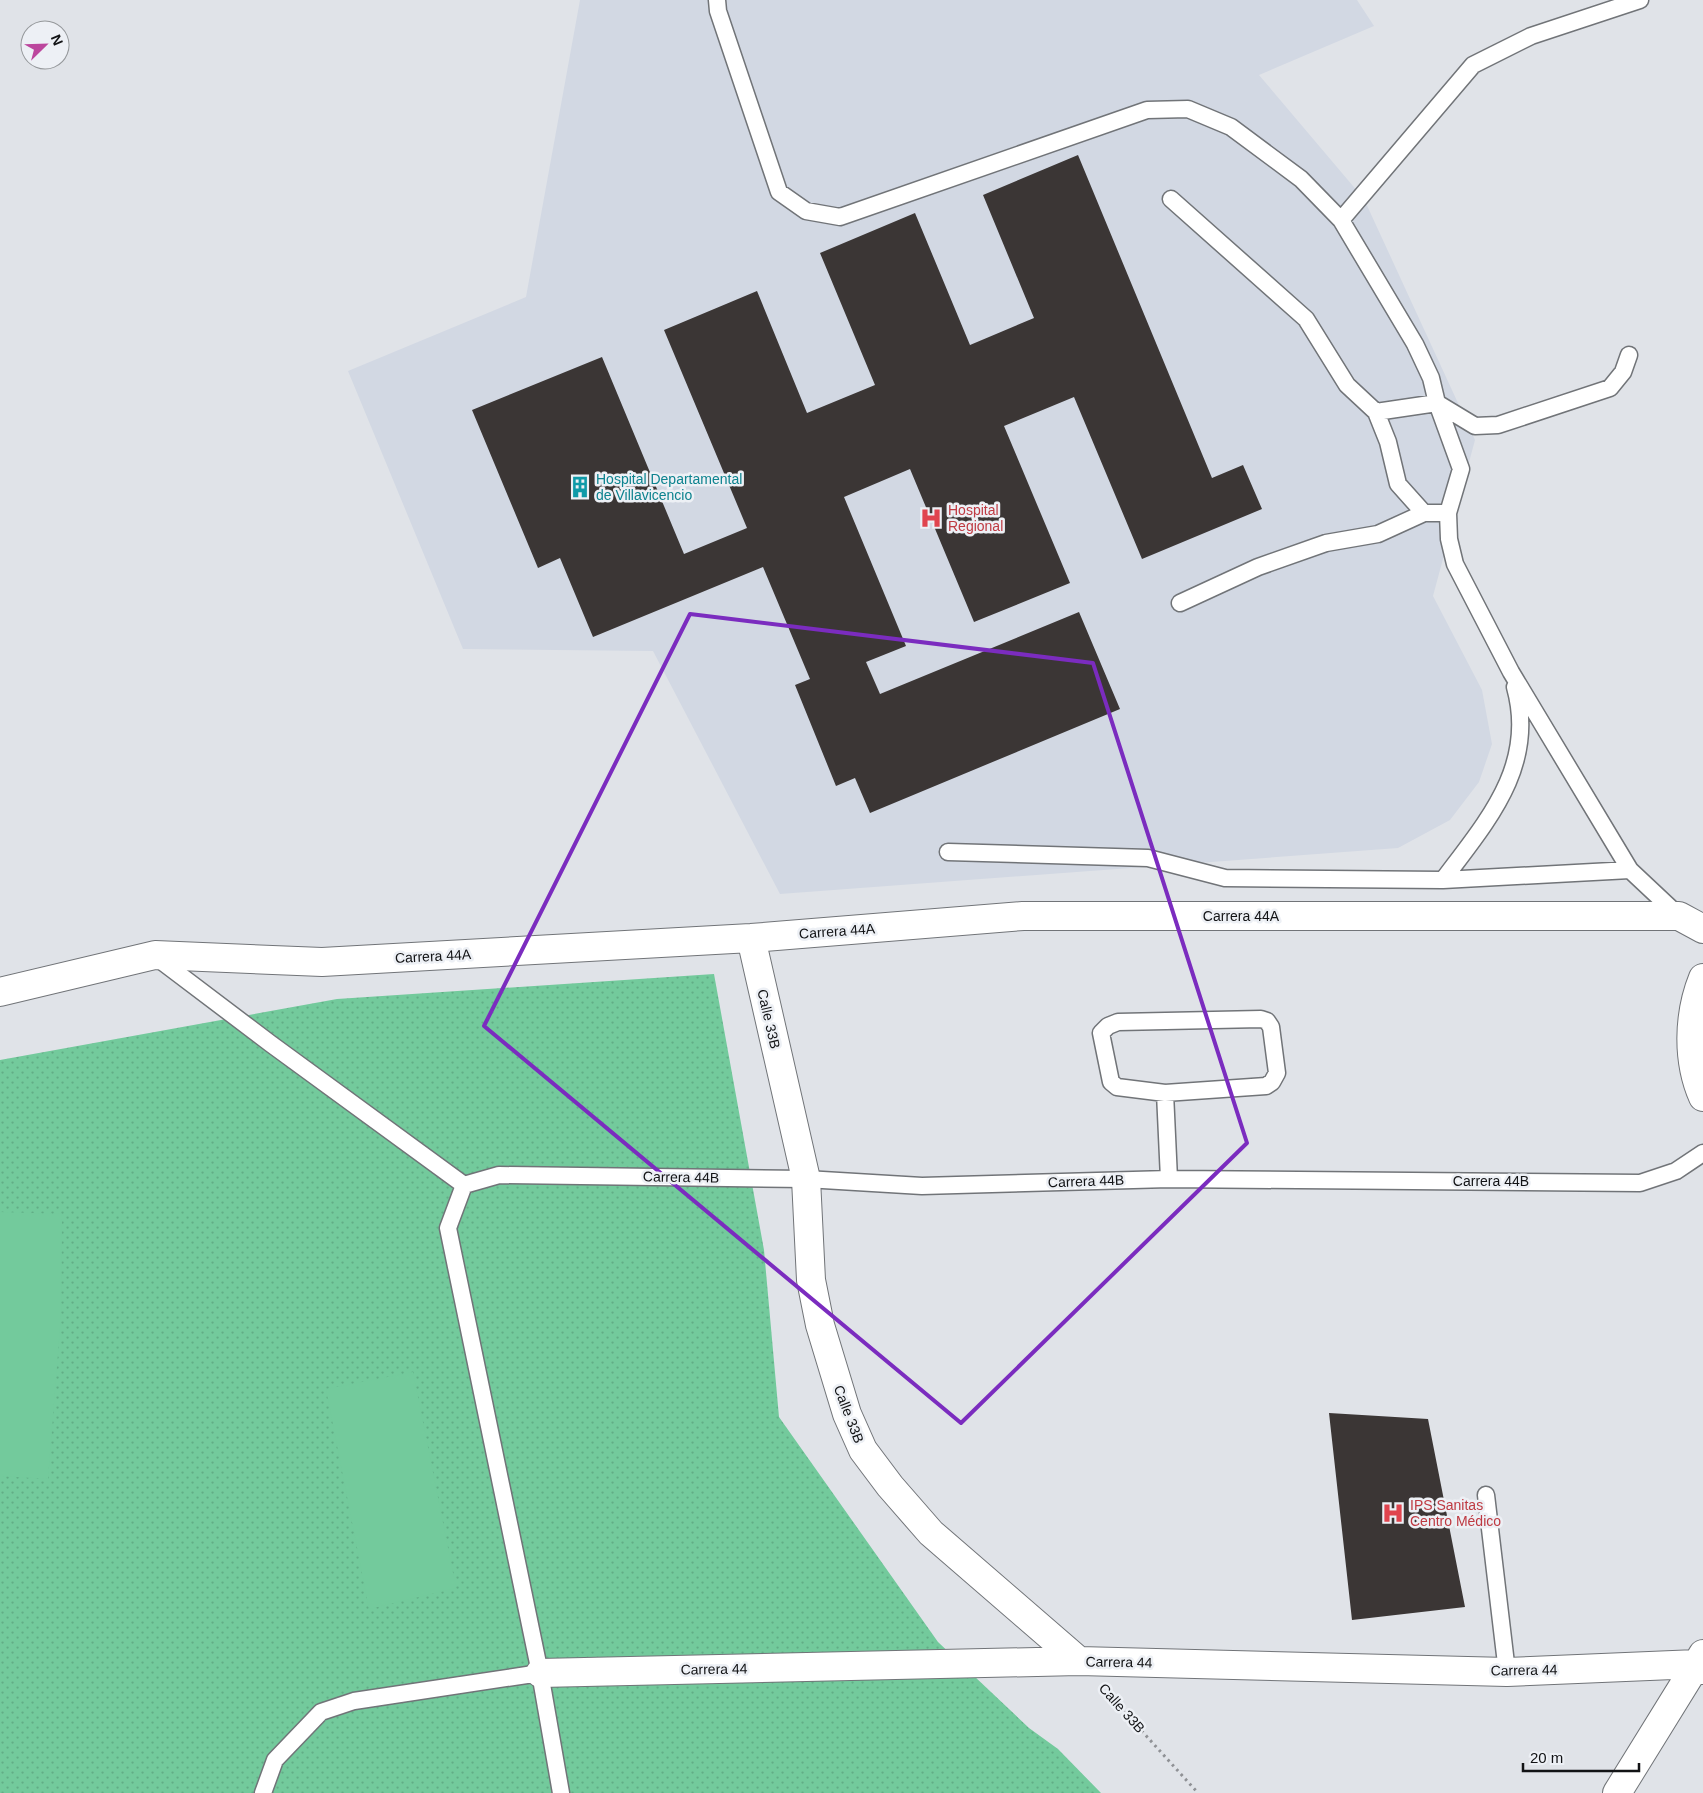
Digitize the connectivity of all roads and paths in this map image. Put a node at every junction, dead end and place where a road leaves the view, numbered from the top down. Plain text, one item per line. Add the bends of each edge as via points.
1 (717, 0) edge
2 (1640, 0) edge
3 (1172, 199) dead end
4 (1341, 220) junction
5 (1629, 355) dead end
6 (1438, 403) junction
7 (1376, 412) junction
8 (1424, 513) junction
9 (1448, 513) junction
10 (1180, 603) dead end
11 (1511, 672) junction
12 (948, 852) dead end
13 (1630, 870) junction
14 (1443, 880) junction
15 (1679, 916) junction
16 (1703, 929) edge
17 (751, 938) junction
18 (155, 955) junction
19 (1703, 978) edge
20 (0, 992) edge
21 (1165, 1093) junction
22 (1703, 1097) edge
23 (1703, 1153) edge
24 (806, 1179) junction
25 (1169, 1179) junction
26 (464, 1186) junction
27 (1486, 1495) dead end
28 (1079, 1661) junction
29 (1701, 1663) edge
30 (1507, 1672) junction
31 (540, 1673) junction
32 (263, 1793) edge
33 (561, 1793) edge
34 (1198, 1793) edge
35 (1617, 1793) edge

1 - 4 lane via 718,12 779,192 806,211 840,217 1147,110 1188,109 1231,127 1301,179
2 - 4 lane via 1531,36 1473,65
3 - 7 lane via 1306,319 1347,385
4 - 6 lane via 1415,344 1431,378
5 - 6 lane via 1623,372 1610,388 1498,425 1475,426
6 - 7 lane
6 - 9 lane via 1461,470
7 - 8 lane via 1388,442 1398,484
8 - 9 lane
8 - 10 lane via 1378,534 1326,543 1258,567
9 - 11 lane via 1449,540 1455,564
11 - 13 lane
11 - 14 lane via 1519,716 1514,766 1494,810
12 - 14 lane via 1148,858 1225,878
13 - 14 lane
13 - 15 lane
15 - 16 street
15 - 17 street, Carrera 44A via 1023,916
17 - 18 street, Carrera 44A via 322,962
17 - 24 street, Calle 33B
18 - 20 street, Carrera 44A
18 - 26 lane
19 - 22 street via 1693,1015 1692,1041
21 - 21 lane via 1117,1087 1111,1082 1101,1033 1108,1026 1118,1022 1261,1019 1271,1027 1277,1074 1266,1086
21 - 25 lane
23 - 25 lane, Carrera 44B via 1676,1171 1640,1183
24 - 25 lane, Carrera 44B via 922,1186
24 - 26 lane, Carrera 44B via 499,1175
24 - 28 street, Calle 33B via 811,1280 820,1325 847,1414 863,1450 931,1533
26 - 31 lane via 448,1228
27 - 30 lane
28 - 30 street, Carrera 44
28 - 31 street, Carrera 44
28 - 34 path, Calle 33B
29 - 30 street, Carrera 44
29 - 35 street
31 - 32 lane via 354,1702 321,1712 275,1760
31 - 33 lane

